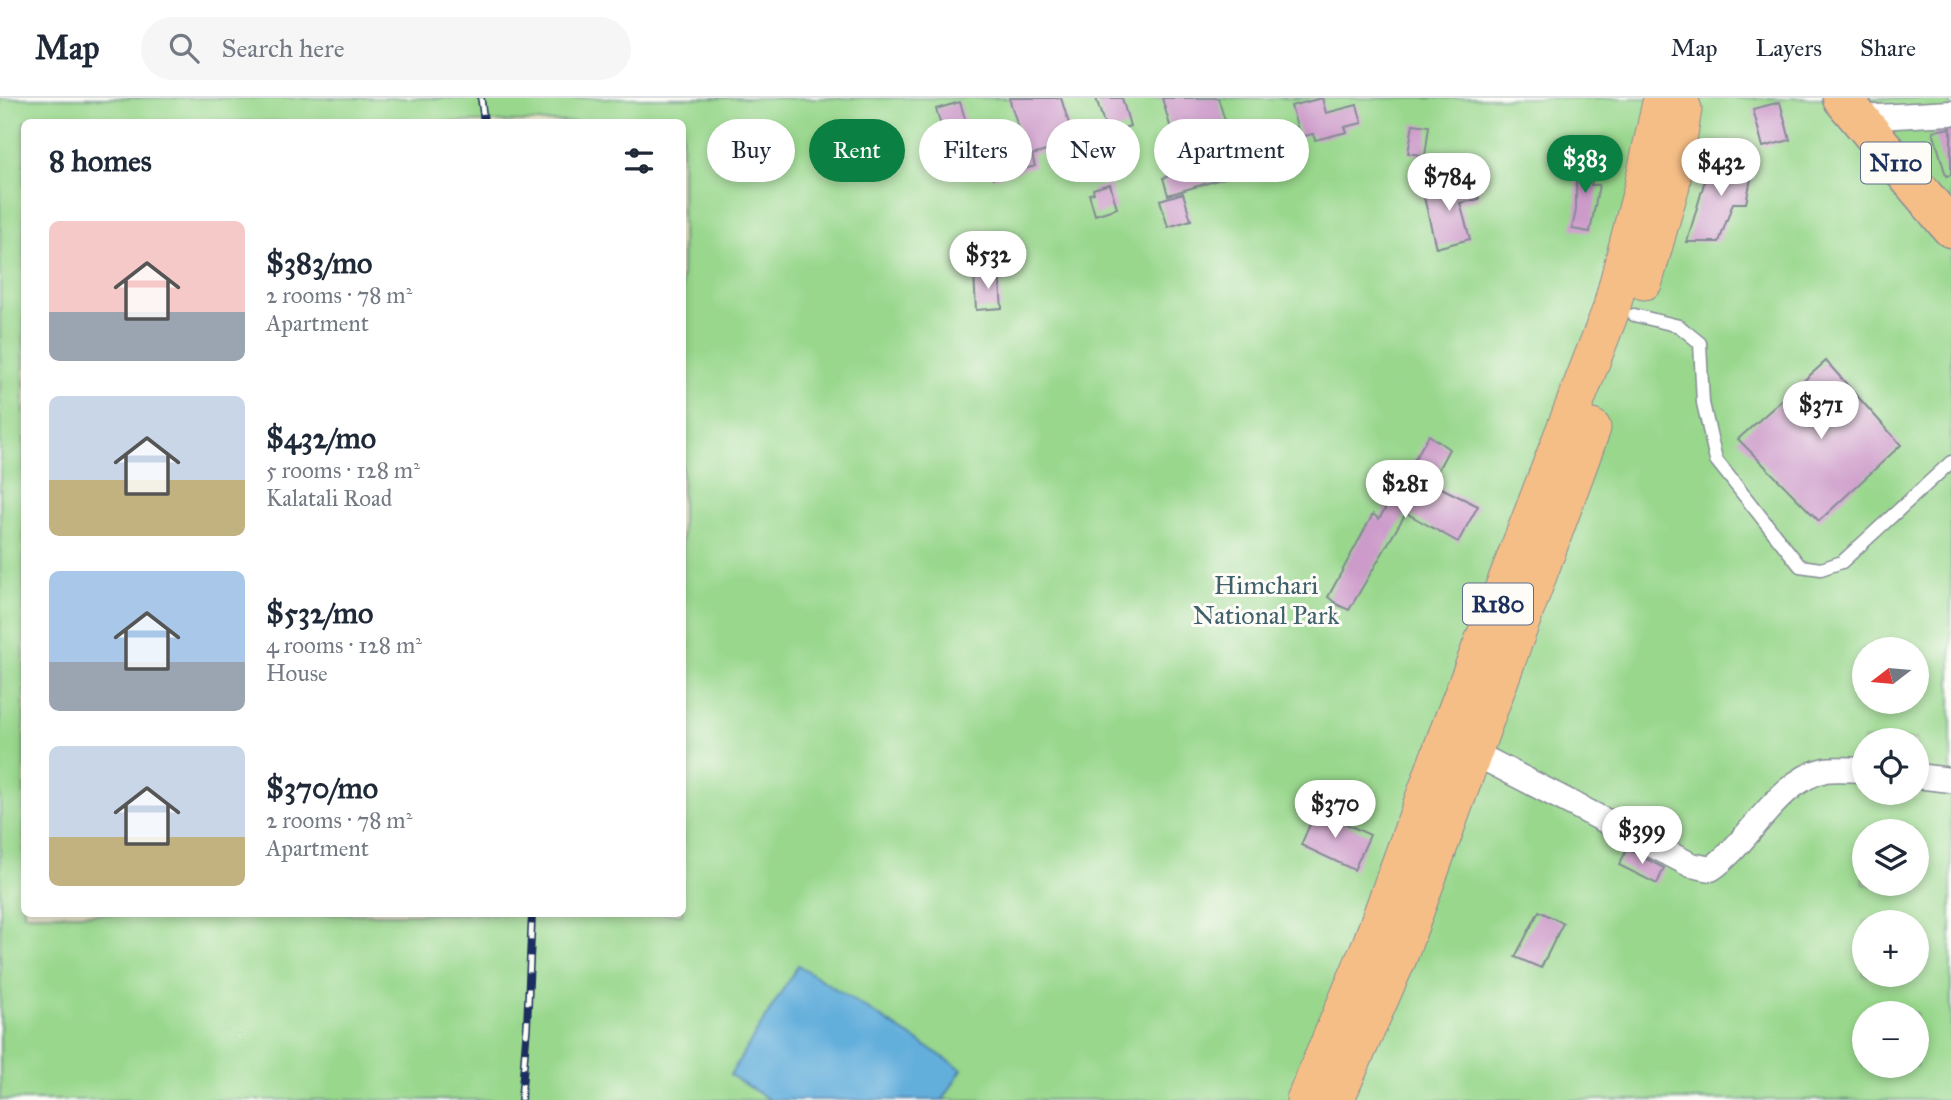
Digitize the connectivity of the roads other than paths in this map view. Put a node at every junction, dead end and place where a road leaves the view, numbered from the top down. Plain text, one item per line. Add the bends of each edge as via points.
1 (1662, 98) edge
2 (1685, 98) edge
3 (1850, 108) edge
4 (1951, 113) edge
5 (1951, 228) edge
6 (1634, 314) junction
7 (1951, 462) edge
8 (1472, 752) junction
9 (1852, 770) edge
10 (1929, 777) edge
11 (1951, 780) edge
12 (1305, 1100) edge
13 (1335, 1100) edge

1 - 12 main road, R180 via 1611,310 1371,944
2 - 6 main road, R180 via 1671,185
3 - 4 street
3 - 5 highway, N110
6 - 7 lane via 1678,326 1700,343 1703,403 1716,460 1800,566 1821,569 1842,562
6 - 8 main road, R180
8 - 9 street via 1691,864 1711,869 1728,857 1797,782 1826,770
8 - 13 main road, R180 via 1398,958
10 - 11 street

